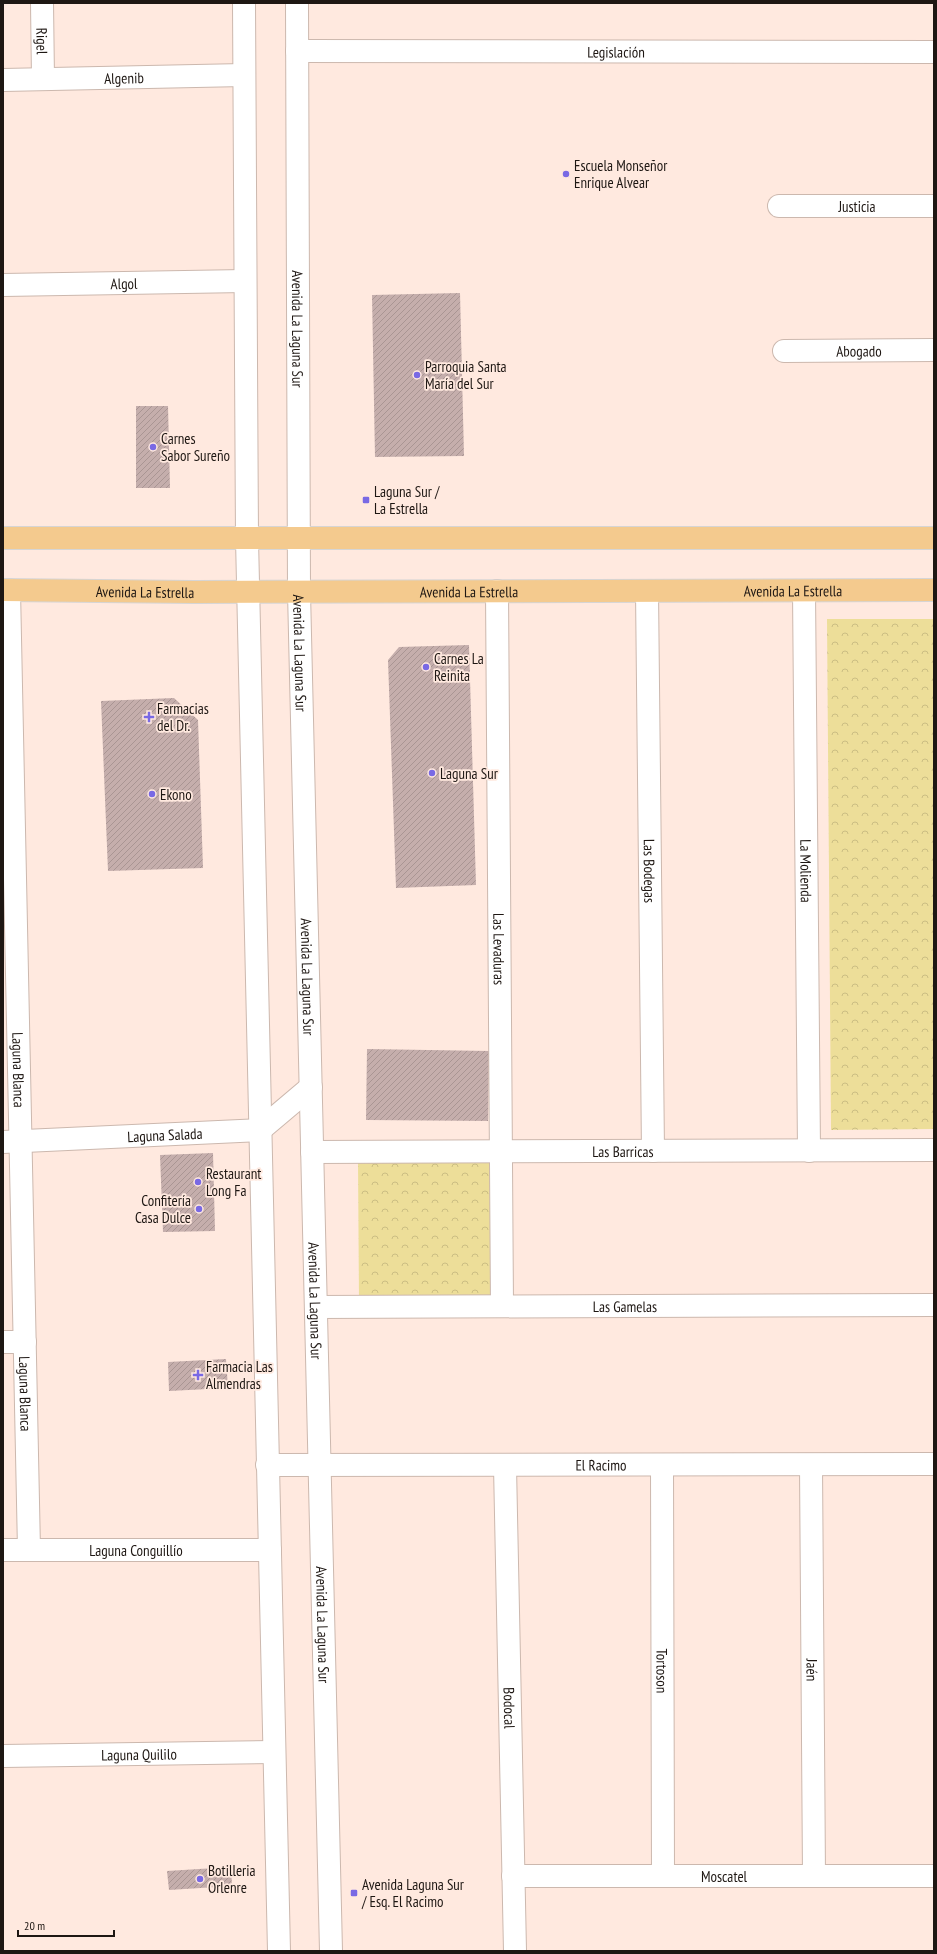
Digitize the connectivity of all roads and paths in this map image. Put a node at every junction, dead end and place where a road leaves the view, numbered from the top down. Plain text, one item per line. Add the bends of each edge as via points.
1 (42, 3) edge
2 (244, 3) edge
3 (297, 3) edge
4 (297, 51) junction
5 (934, 52) edge
6 (244, 75) junction
7 (43, 79) junction
8 (3, 80) edge
9 (779, 206) dead end
10 (934, 206) edge
11 (245, 281) junction
12 (3, 285) edge
13 (934, 350) edge
14 (784, 351) dead end
15 (3, 538) edge
16 (299, 538) junction
17 (934, 538) edge
18 (247, 539) junction
19 (6, 590) edge
20 (934, 590) edge
21 (497, 591) junction
22 (647, 591) junction
23 (804, 591) junction
24 (249, 592) junction
25 (300, 592) junction
26 (311, 1087) junction
27 (260, 1130) junction
28 (12, 1141) edge
29 (809, 1150) junction
30 (934, 1150) edge
31 (653, 1151) junction
32 (312, 1152) junction
33 (501, 1152) junction
34 (934, 1305) edge
35 (502, 1306) junction
36 (316, 1307) junction
37 (3, 1342) edge
38 (25, 1342) junction
39 (934, 1464) edge
40 (267, 1465) junction
41 (662, 1465) junction
42 (811, 1465) junction
43 (321, 1466) junction
44 (504, 1466) junction
45 (3, 1550) edge
46 (29, 1550) junction
47 (270, 1550) junction
48 (274, 1752) junction
49 (3, 1756) edge
50 (513, 1876) junction
51 (663, 1876) junction
52 (814, 1876) junction
53 (934, 1876) edge
54 (279, 1951) edge
55 (331, 1951) edge
56 (515, 1951) edge

1 - 7 street, Rigel
2 - 6 street
3 - 4 street, Avenida La Laguna Sur
4 - 5 street, Legislación
4 - 16 street, Avenida La Laguna Sur
6 - 7 street, Algenib
6 - 11 street
7 - 8 street, Algenib
9 - 10 street, Justicia
11 - 12 street, Algol
11 - 18 street
13 - 14 street, Abogado
15 - 18 main road
16 - 17 main road
16 - 18 main road
16 - 25 street, Avenida La Laguna Sur
18 - 24 street
19 - 24 main road, Avenida La Estrella
19 - 28 street, Laguna Blanca
20 - 23 main road, Avenida La Estrella
21 - 22 main road, Avenida La Estrella
21 - 25 main road, Avenida La Estrella
21 - 33 street, Las Levaduras
22 - 23 main road, Avenida La Estrella
22 - 31 street, Las Bodegas
23 - 29 street, La Molienda
24 - 25 main road, Avenida La Estrella
24 - 27 street
25 - 26 street, Avenida La Laguna Sur
26 - 27 street
26 - 32 street, Avenida La Laguna Sur
27 - 28 street, Laguna Salada
27 - 40 street
28 - 38 street, Laguna Blanca
29 - 30 street, Las Barricas
29 - 31 street, Las Barricas
31 - 33 street, Las Barricas
32 - 33 street, Las Barricas
32 - 36 street, Avenida La Laguna Sur
33 - 35 street, Las Levaduras
34 - 35 street, Las Gamelas
35 - 36 street, Las Gamelas
36 - 43 street, Avenida La Laguna Sur
37 - 38 street
38 - 46 street, Laguna Blanca
39 - 42 street, El Racimo
40 - 43 street, El Racimo
40 - 47 street
41 - 42 street, El Racimo
41 - 44 street, El Racimo
41 - 51 street, Tortoson
42 - 52 street, Jaén
43 - 44 street, El Racimo
43 - 55 street, Avenida La Laguna Sur
44 - 50 street, Bodocal
45 - 46 street, Laguna Conguillío
46 - 47 street, Laguna Conguillío
47 - 48 street
48 - 49 street, Laguna Quililo
48 - 54 street
50 - 51 street, Moscatel
50 - 56 street, Bodocal
51 - 52 street, Moscatel
52 - 53 street, Moscatel

